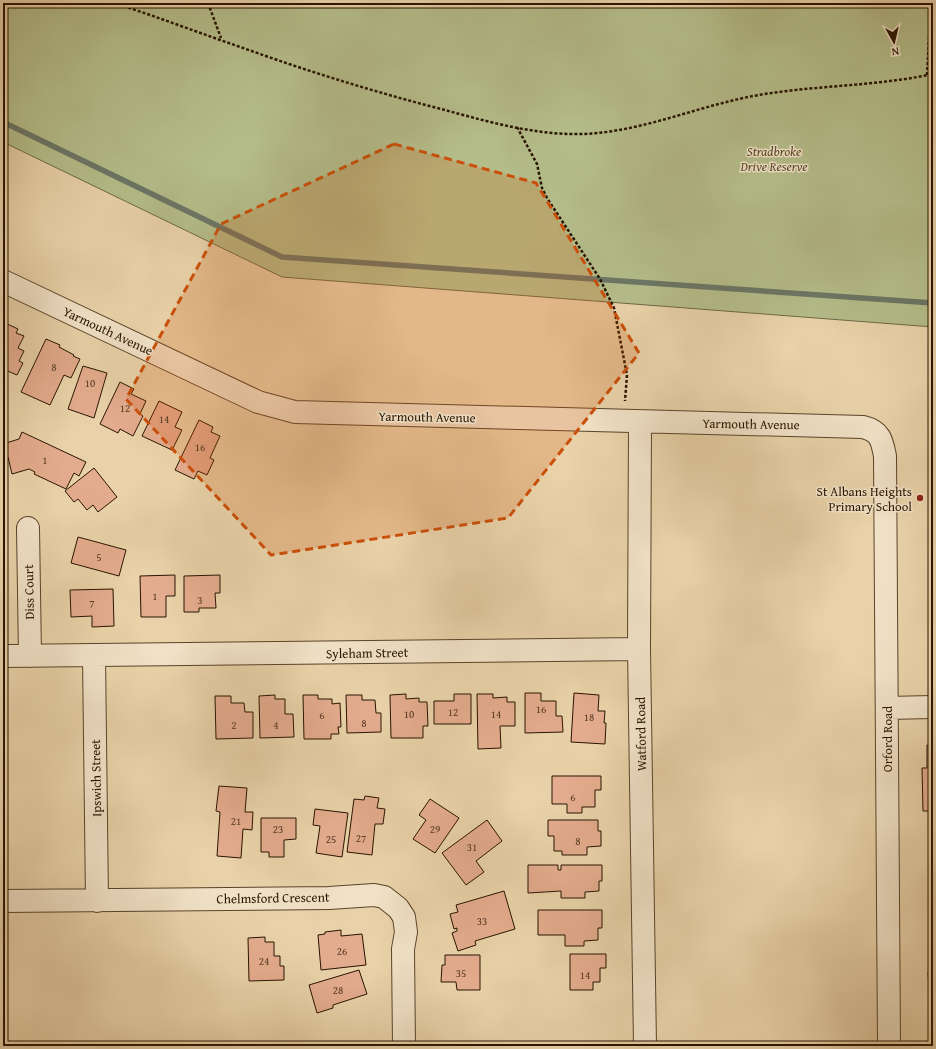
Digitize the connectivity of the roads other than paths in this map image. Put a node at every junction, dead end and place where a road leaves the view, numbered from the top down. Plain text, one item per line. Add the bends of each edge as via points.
1 (3, 281) edge
2 (640, 422) junction
3 (878, 433) joint
4 (28, 528) dead end
5 (639, 649) junction
6 (3, 656) edge
7 (30, 656) junction
8 (94, 656) junction
9 (933, 707) edge
10 (887, 708) junction
11 (3, 901) edge
12 (97, 901) junction
13 (404, 1046) edge
14 (645, 1046) edge
15 (889, 1046) edge

1 - 2 street, Yarmouth Avenue via 258,402 276,408 314,414
2 - 3 street, Yarmouth Avenue via 863,427
2 - 5 street, Watford Road
3 - 10 street, Orford Road via 885,456
4 - 7 street, Diss Court
5 - 8 street, Syleham Street
5 - 14 street, Watford Road
6 - 7 street, Syleham Street
7 - 8 street, Syleham Street
8 - 12 street, Ipswich Street
9 - 10 street
10 - 15 street, Orford Road
11 - 12 street, Chelmsford Crescent
12 - 13 street, Chelmsford Crescent via 329,898 374,895 384,897 398,908 406,924

